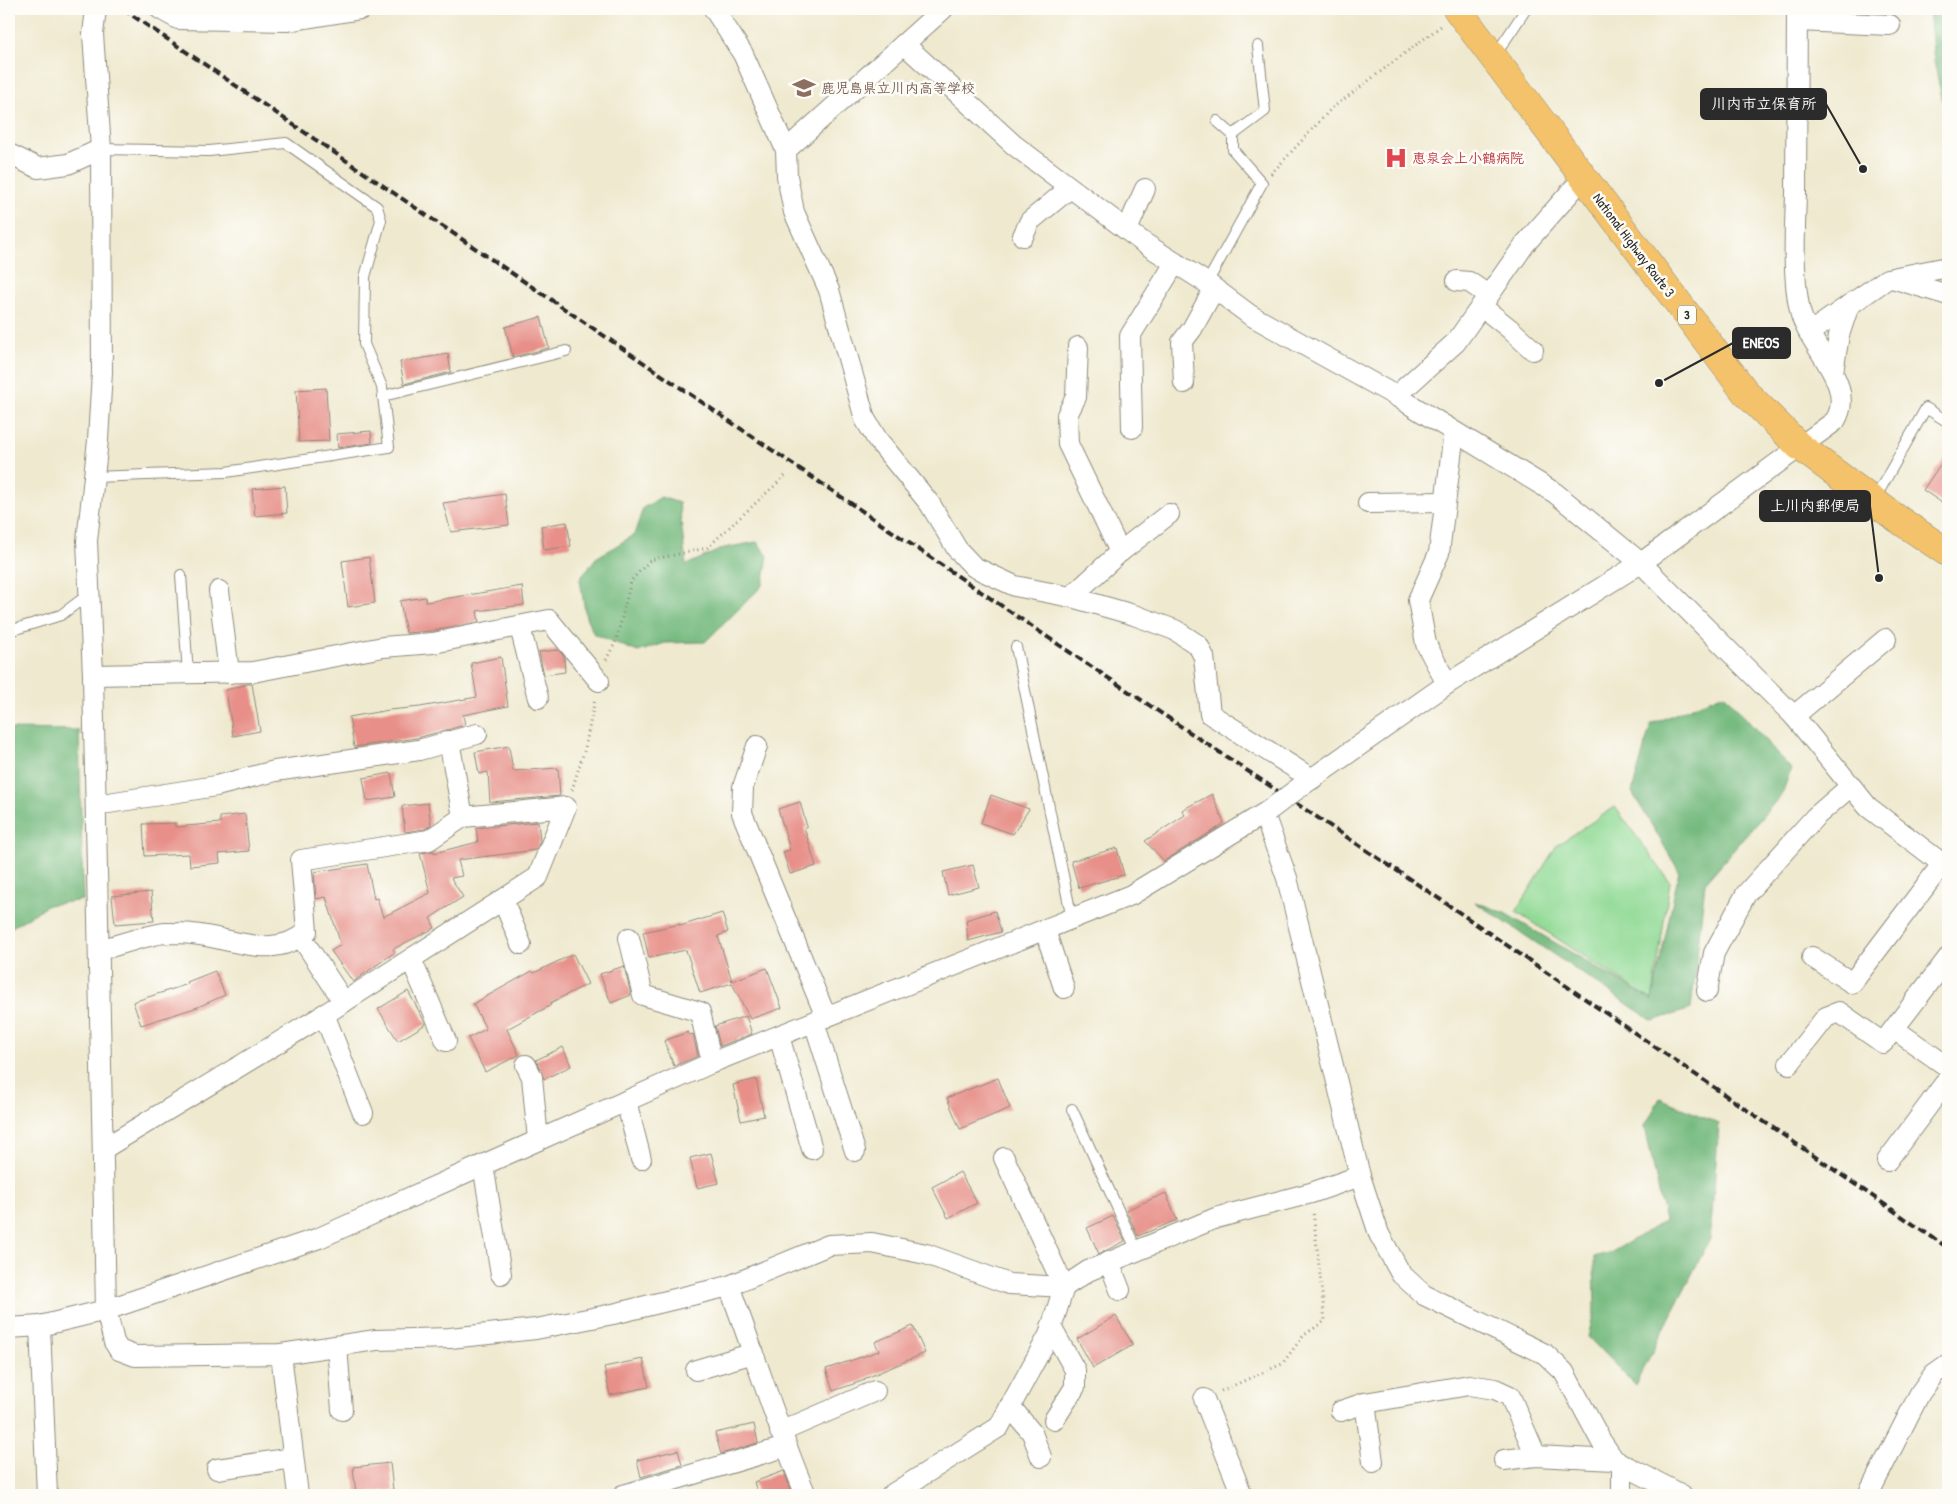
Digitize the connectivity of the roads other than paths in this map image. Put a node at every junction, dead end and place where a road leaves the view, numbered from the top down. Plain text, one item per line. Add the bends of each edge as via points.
1 (96, 9) edge
2 (160, 9) edge
3 (360, 9) edge
4 (714, 9) edge
5 (943, 9) edge
6 (1526, 9) edge
7 (1458, 10) edge
8 (1797, 15) edge
9 (1890, 25) dead end
10 (904, 44) junction
11 (1258, 46) dead end
12 (1494, 58) junction
13 (1216, 121) dead end
14 (1233, 135) junction
15 (101, 149) junction
16 (786, 150) junction
17 (9, 154) edge
18 (1583, 178) junction
19 (1070, 188) junction
20 (1145, 189) dead end
21 (1127, 230) junction
22 (1023, 236) dead end
23 (1175, 263) junction
24 (1948, 267) edge
25 (1893, 278) junction
26 (1457, 281) dead end
27 (1211, 286) junction
28 (1948, 295) edge
29 (1485, 301) junction
30 (1850, 305) junction
31 (1809, 333) junction
32 (1078, 348) dead end
33 (1533, 350) dead end
34 (566, 351) dead end
35 (1833, 372) junction
36 (1184, 383) dead end
37 (383, 396) junction
38 (1396, 396) junction
39 (1948, 422) edge
40 (1132, 428) dead end
41 (1454, 432) junction
42 (1799, 446) junction
43 (94, 477) junction
44 (1874, 501) junction
45 (1445, 502) junction
46 (1368, 503) dead end
47 (1169, 514) dead end
48 (1120, 552) junction
49 (1948, 553) edge
50 (1641, 562) junction
51 (181, 576) dead end
52 (219, 590) dead end
53 (89, 594) junction
54 (1071, 597) junction
55 (520, 627) junction
56 (9, 631) edge
57 (1886, 639) dead end
58 (1016, 647) dead end
59 (229, 673) junction
60 (188, 674) junction
61 (93, 675) junction
62 (600, 681) road end
63 (1447, 684) junction
64 (538, 698) dead end
65 (1794, 716) junction
66 (477, 734) dead end
67 (449, 741) junction
68 (756, 746) dead end
69 (1306, 783) junction
70 (1851, 786) junction
71 (96, 806) junction
72 (1266, 813) junction
73 (463, 817) junction
74 (1946, 866) edge
75 (503, 900) junction
76 (1072, 919) junction
77 (1045, 930) junction
78 (301, 937) junction
79 (630, 938) dead end
80 (521, 944) dead end
81 (98, 950) junction
82 (1812, 957) dead end
83 (1948, 958) edge
84 (411, 959) junction
85 (1064, 988) dead end
86 (1707, 991) dead end
87 (653, 998) junction
88 (344, 1002) junction
89 (630, 1005) dead end
90 (324, 1014) junction
91 (820, 1019) junction
92 (1894, 1029) junction
93 (779, 1036) junction
94 (446, 1041) dead end
95 (712, 1063) junction
96 (1789, 1064) dead end
97 (526, 1066) dead end
98 (1948, 1068) edge
99 (1948, 1079) edge
100 (626, 1101) junction
101 (1072, 1108) dead end
102 (363, 1113) dead end
103 (538, 1140) junction
104 (812, 1148) dead end
105 (103, 1149) junction
106 (856, 1152) dead end
107 (641, 1158) dead end
108 (1004, 1158) dead end
109 (1887, 1161) dead end
110 (483, 1164) junction
111 (1360, 1176) junction
112 (1137, 1251) junction
113 (1109, 1262) junction
114 (501, 1274) dead end
115 (729, 1286) junction
116 (1064, 1287) junction
117 (1120, 1290) dead end
118 (106, 1310) junction
119 (40, 1326) junction
120 (1051, 1327) junction
121 (9, 1328) edge
122 (337, 1346) junction
123 (754, 1353) junction
124 (281, 1354) junction
125 (1948, 1364) edge
126 (696, 1370) dead end
127 (875, 1391) dead end
128 (1204, 1399) road end
129 (1365, 1402) junction
130 (1010, 1406) junction
131 (342, 1410) dead end
132 (1341, 1411) dead end
133 (1054, 1420) dead end
134 (783, 1440) junction
135 (1536, 1456) junction
136 (1041, 1457) dead end
137 (293, 1458) junction
138 (1504, 1460) dead end
139 (1373, 1462) dead end
140 (1618, 1462) junction
141 (217, 1469) dead end
142 (1240, 1494) edge
143 (47, 1495) edge
144 (298, 1495) edge
145 (623, 1495) edge
146 (806, 1495) edge
147 (890, 1495) edge
148 (1622, 1495) edge
149 (1682, 1495) edge
150 (1868, 1495) edge

1 - 15 street via 93,34
2 - 3 street via 178,20 288,21
4 - 16 street via 743,54
5 - 10 street
6 - 12 lane
7 - 12 highway, National Highway Route 3 / 3
8 - 9 street
8 - 31 street via 1795,258 1800,312
10 - 16 street
10 - 19 street via 1014,145
11 - 14 lane via 1265,110
12 - 18 highway, National Highway Route 3 / 3
13 - 14 lane
14 - 27 lane via 1234,150 1262,183
15 - 17 street via 68,164 38,168
15 - 37 lane via 209,151 286,143 377,207 381,220 365,277 364,344
15 - 43 street via 102,372
16 - 54 street via 794,212 829,290 865,419 876,439 930,504 958,549 974,567 1014,586
18 - 29 street via 1525,244
18 - 42 highway, National Highway Route 3 / 3 via 1746,393
19 - 21 street
19 - 22 street via 1030,221
20 - 21 street
21 - 23 street
23 - 27 street
23 - 40 street via 1130,336
24 - 25 street
25 - 28 street
25 - 30 street
26 - 29 street via 1469,282
27 - 36 street via 1192,329 1182,342
27 - 38 street via 1250,315
29 - 33 street
29 - 38 street via 1456,342
30 - 31 street
30 - 35 street
31 - 35 street
32 - 48 street via 1076,397 1067,415 1068,444
34 - 37 lane
35 - 42 street via 1839,390 1840,414
37 - 43 lane via 389,447 226,472
38 - 41 street
39 - 44 lane via 1926,408
41 - 45 street
41 - 50 street via 1555,494
42 - 44 highway, National Highway Route 3 / 3
42 - 50 street
43 - 53 street via 87,541
44 - 49 highway, National Highway Route 3 / 3
45 - 46 street
45 - 63 street via 1439,553 1418,600 1426,644
47 - 48 street
48 - 54 street
50 - 63 street
50 - 65 street
51 - 60 lane
52 - 59 street
53 - 56 lane via 61,615
53 - 61 street
54 - 69 street via 1175,630 1198,645 1204,657 1210,714
55 - 59 street via 432,643 383,647 253,672
55 - 62 street via 549,620
55 - 64 street
57 - 65 street
58 - 76 lane
59 - 60 street
60 - 61 street
61 - 71 street
63 - 69 street
65 - 70 street
66 - 67 street
67 - 71 street via 419,750 275,771 216,786
67 - 73 street
68 - 91 street via 743,787 742,813
69 - 72 street, bridge
70 - 74 street via 1868,807
70 - 86 street via 1815,817 1746,894 1714,953
71 - 81 street
72 - 76 street via 1132,895
72 - 111 street via 1287,878
73 - 75 street via 566,807 538,877
73 - 78 street via 429,840 301,860 307,931
74 - 82 street via 1852,983
75 - 80 street
75 - 84 street
76 - 77 street
77 - 85 street
77 - 91 street
78 - 81 street via 282,944 258,947 193,934 163,933
78 - 88 street
79 - 87 street via 644,995
81 - 105 street
83 - 92 street
84 - 88 street
84 - 94 street
87 - 89 street
87 - 95 street via 700,1012
88 - 90 street
90 - 102 street
90 - 105 street
91 - 93 street
91 - 106 street
92 - 96 street via 1883,1043 1839,1012 1826,1017
92 - 98 street
93 - 95 street
93 - 104 street
95 - 100 street
97 - 103 street via 532,1077
99 - 109 street
100 - 103 street
100 - 107 street
101 - 112 lane
103 - 110 street
105 - 118 street
108 - 116 street
110 - 114 street
110 - 118 street via 319,1238
111 - 112 street via 1311,1193 1216,1218
111 - 140 street via 1379,1234 1402,1274 1424,1295 1545,1354 1564,1372 1601,1441
112 - 113 street
113 - 116 street
113 - 117 street
115 - 116 street via 829,1245 872,1242 926,1254 1009,1284
115 - 122 street via 536,1329 450,1338 376,1340
115 - 123 street
116 - 120 street
118 - 119 street
118 - 124 street via 119,1350 135,1356
119 - 121 street
119 - 143 street
120 - 130 street
120 - 133 street via 1075,1370 1076,1387
122 - 124 street
122 - 131 street
123 - 126 street
123 - 134 street
124 - 137 street
125 - 150 street via 1934,1374 1920,1394
127 - 134 street
128 - 142 street
129 - 132 street
129 - 135 street via 1469,1386 1494,1389 1510,1396
129 - 139 street
130 - 136 street via 1032,1433
130 - 147 street via 998,1427
134 - 145 street
134 - 146 street
135 - 138 street
135 - 140 street
137 - 141 street
137 - 144 street
140 - 148 street
140 - 149 street

